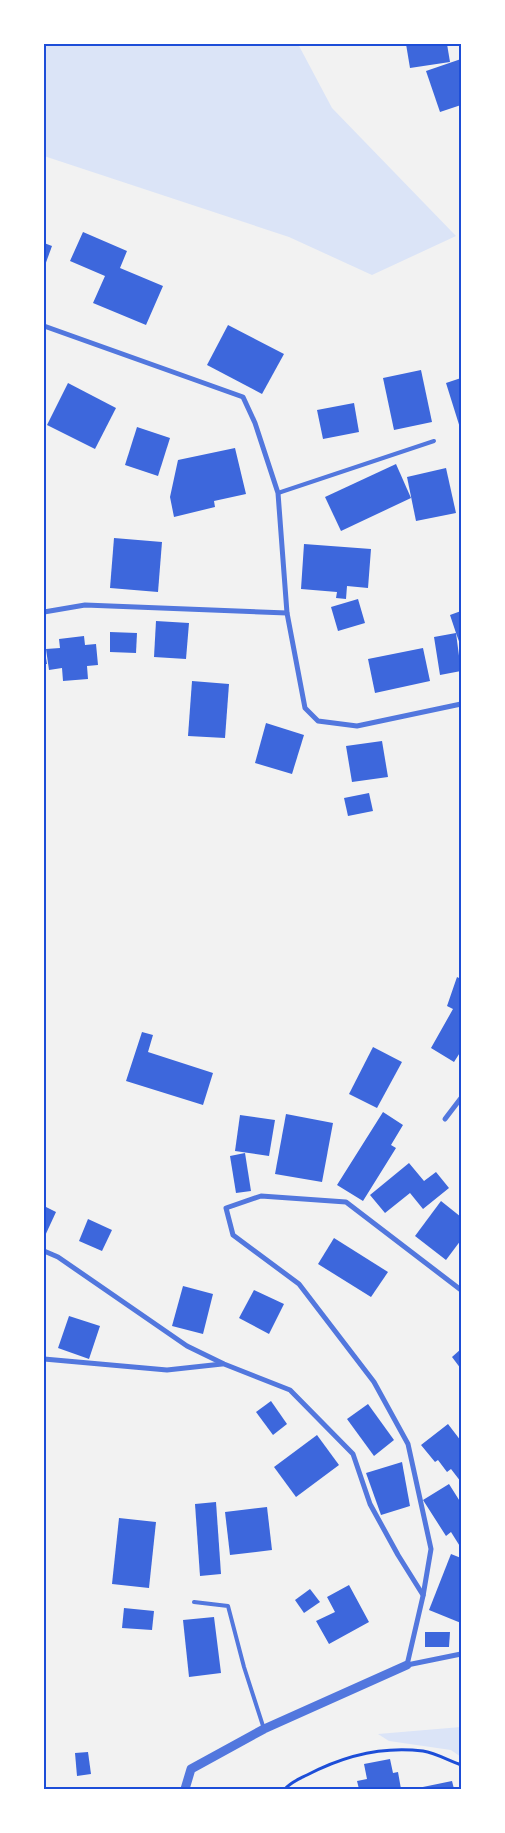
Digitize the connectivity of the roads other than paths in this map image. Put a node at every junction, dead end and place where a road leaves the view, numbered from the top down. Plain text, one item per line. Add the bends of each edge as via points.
1 (44, 326) edge
2 (434, 441) dead end
3 (278, 493) junction
4 (44, 612) edge
5 (287, 613) junction
6 (461, 704) edge
7 (461, 1098) edge
8 (445, 1118) dead end
9 (44, 1251) edge
10 (461, 1290) edge
11 (44, 1359) edge
12 (224, 1364) junction
13 (423, 1596) junction
14 (194, 1602) dead end
15 (461, 1654) edge
16 (407, 1665) junction
17 (264, 1728) junction
18 (185, 1789) edge

1 - 3 street via 242,396 255,423
2 - 3 lane
3 - 5 street
4 - 5 street via 85,605
5 - 6 street via 305,708 318,721 356,726
7 - 8 street
9 - 12 street via 58,1257 187,1346
10 - 13 street via 346,1202 261,1196 226,1208 233,1235 299,1284 374,1382 408,1444 432,1549
11 - 12 street via 167,1370
12 - 13 street via 290,1390 353,1454 370,1504
13 - 16 street
14 - 17 lane via 228,1606
15 - 16 street
16 - 17 street
17 - 18 street via 191,1769

